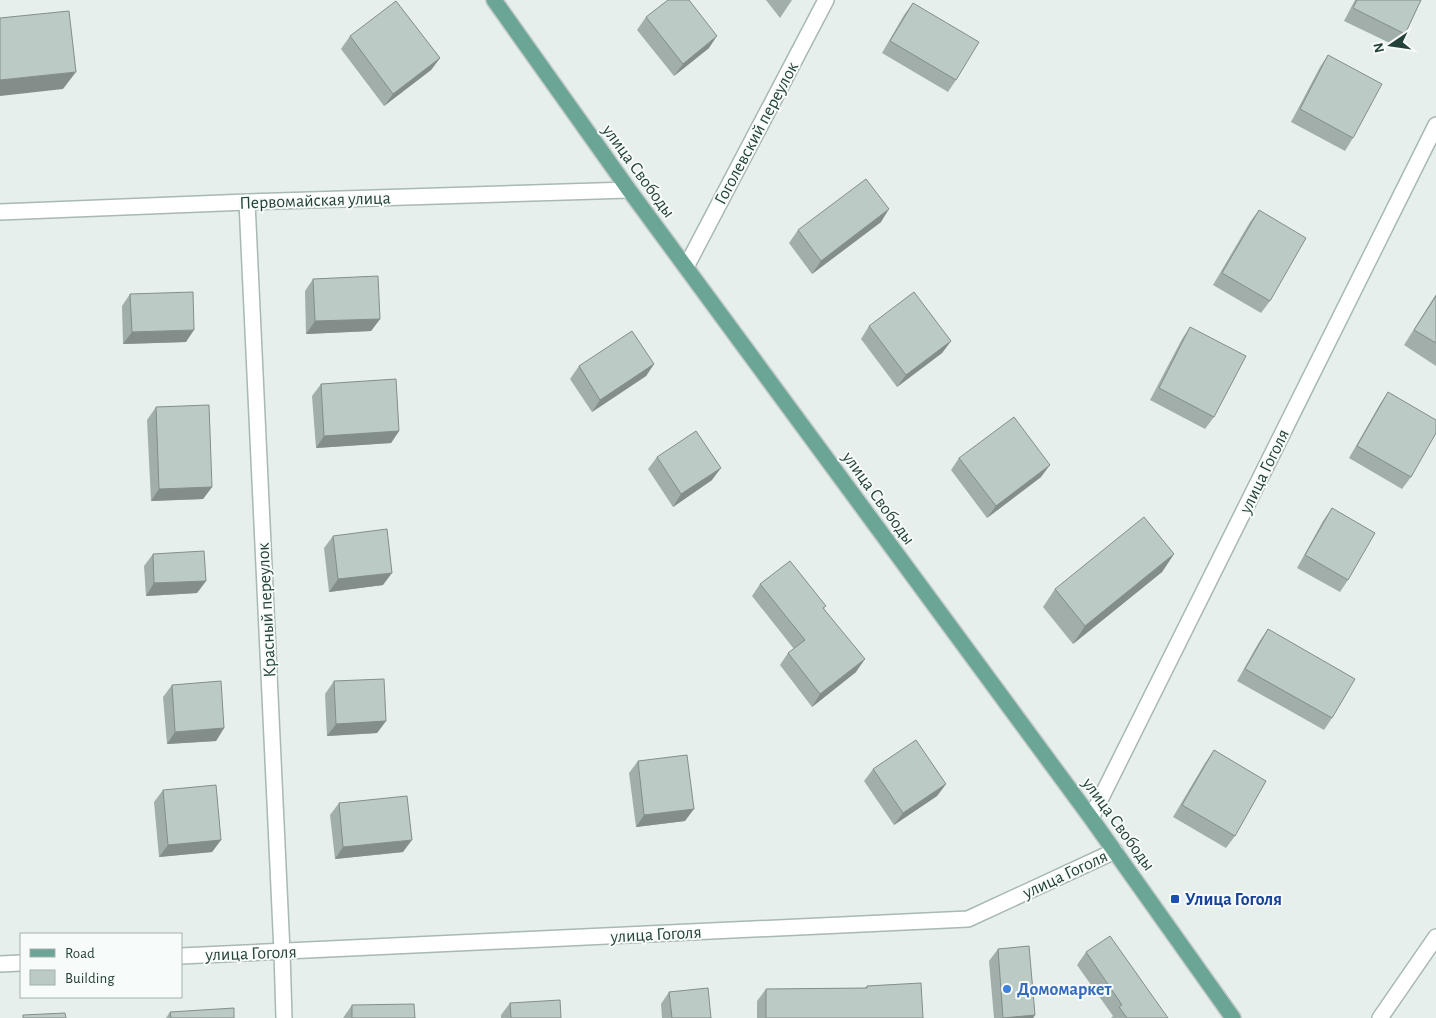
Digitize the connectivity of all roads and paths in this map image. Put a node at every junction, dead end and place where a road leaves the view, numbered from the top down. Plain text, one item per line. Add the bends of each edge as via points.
1 (494, 0) edge
2 (826, 0) edge
3 (1436, 125) edge
4 (630, 190) junction
5 (247, 202) junction
6 (0, 212) edge
7 (686, 267) junction
8 (1091, 818) junction
9 (1115, 851) junction
10 (1436, 937) edge
11 (282, 952) junction
12 (182, 956) edge
13 (20, 963) edge
14 (0, 964) edge
15 (284, 1018) edge
16 (1233, 1018) edge
17 (1380, 1018) edge

1 - 4 main road, улица Свободы
2 - 7 street, Гоголевский переулок
3 - 8 street, улица Гоголя
4 - 5 street, Первомайская улица
4 - 7 main road, улица Свободы
5 - 6 street, Первомайская улица
5 - 11 street, Красный переулок
7 - 8 main road, улица Свободы
8 - 9 main road, улица Свободы
9 - 11 street, улица Гоголя via 968,919
9 - 16 main road, улица Свободы
10 - 17 street
11 - 12 street, улица Гоголя
11 - 15 street, Красный переулок
13 - 14 street

